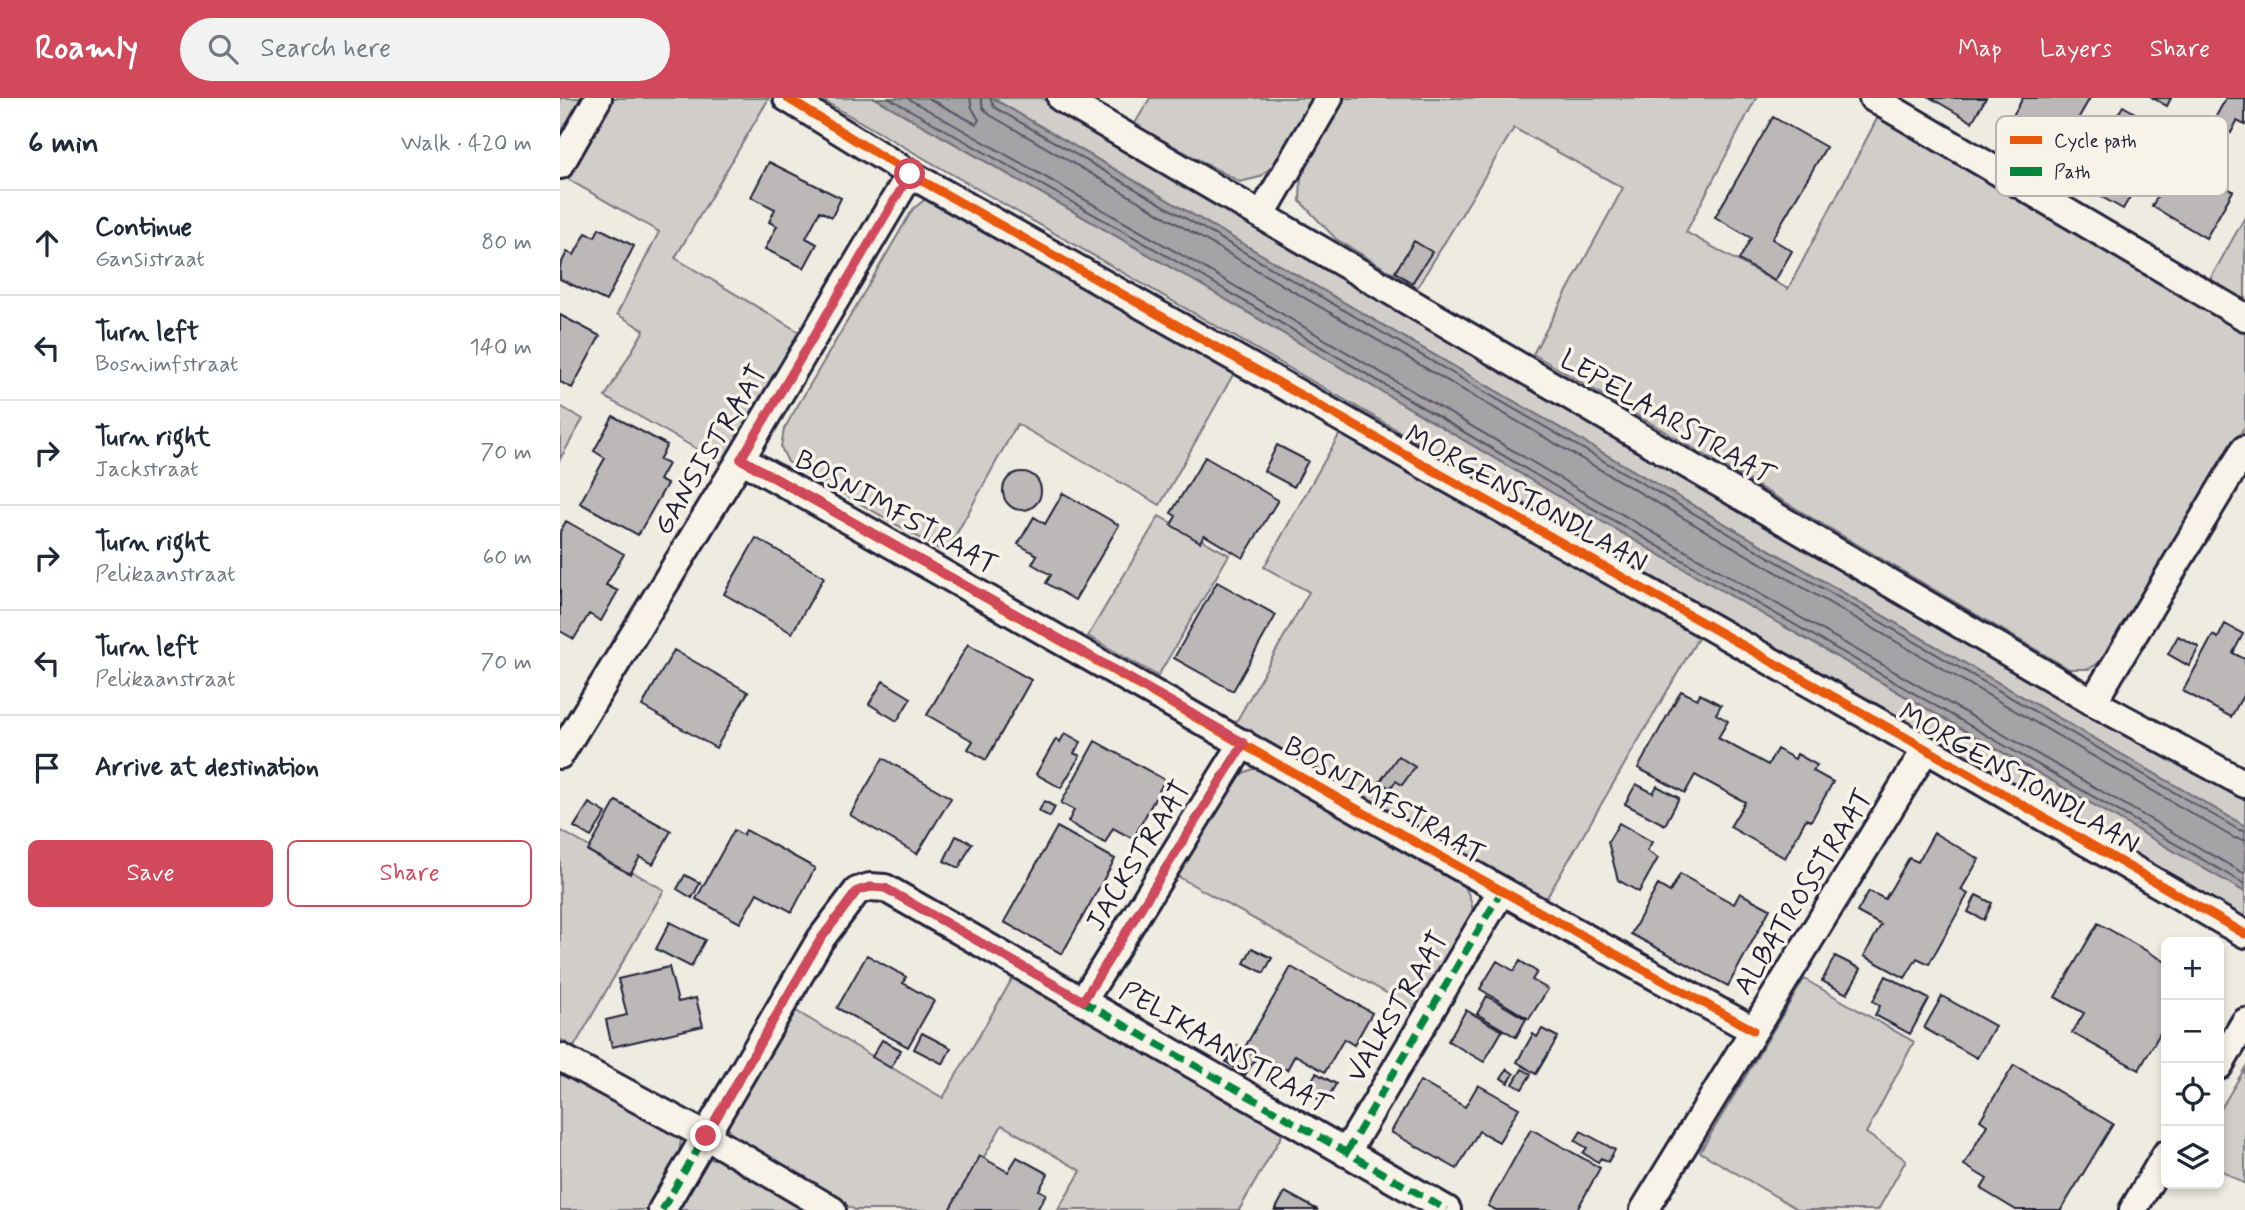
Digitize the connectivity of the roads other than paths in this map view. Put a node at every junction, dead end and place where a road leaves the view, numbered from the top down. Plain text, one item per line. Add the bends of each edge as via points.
1 (598, 98) edge
2 (788, 98) edge
3 (1061, 98) edge
4 (1329, 98) edge
5 (1873, 98) edge
6 (560, 165) edge
7 (1996, 170) edge
8 (910, 174) junction
9 (2039, 196) edge
10 (1262, 214) junction
11 (2245, 317) edge
12 (2245, 449) edge
13 (741, 459) junction
14 (2093, 702) junction
15 (1244, 743) junction
16 (1926, 748) junction
17 (560, 755) edge
18 (2245, 784) edge
19 (1501, 892) junction
20 (2245, 934) edge
21 (1083, 1001) junction
22 (2245, 1022) edge
23 (1753, 1030) junction
24 (560, 1057) edge
25 (2221, 1063) edge
26 (706, 1136) junction
27 (1346, 1153) junction
28 (2161, 1162) edge
29 (662, 1210) edge
30 (832, 1210) edge
31 (1447, 1210) edge
32 (1644, 1210) edge
33 (2133, 1210) edge

1 - 6 street
2 - 8 street, MORGENSTONDLAAN
3 - 10 street, LEPELAARSTRAAT
4 - 10 street
5 - 7 street
8 - 13 street, GANSISTRAAT
8 - 16 street, MORGENSTONDLAAN
9 - 11 street
10 - 14 street, LEPELAARSTRAAT
12 - 14 street
13 - 15 street, BOSNIMFSTRAAT
13 - 17 street, GANSISTRAAT
14 - 18 street, LEPELAARSTRAAT
15 - 19 street, BOSNIMFSTRAAT
15 - 21 street, JACKSTRAAT
16 - 20 street, MORGENSTONDLAAN
16 - 23 street, ALBATROSSTRAAT
19 - 23 street, BOSNIMFSTRAAT
19 - 27 street, VALKSTRAAT
21 - 26 street, PELIKAANSTRAAT via 885,888 857,891 820,940
21 - 27 street, PELIKAANSTRAAT
22 - 25 street
23 - 32 street, ALBATROSSTRAAT
24 - 26 street
26 - 29 street, PELIKAANSTRAAT
26 - 30 street
27 - 31 street, PELIKAANSTRAAT
28 - 33 street

